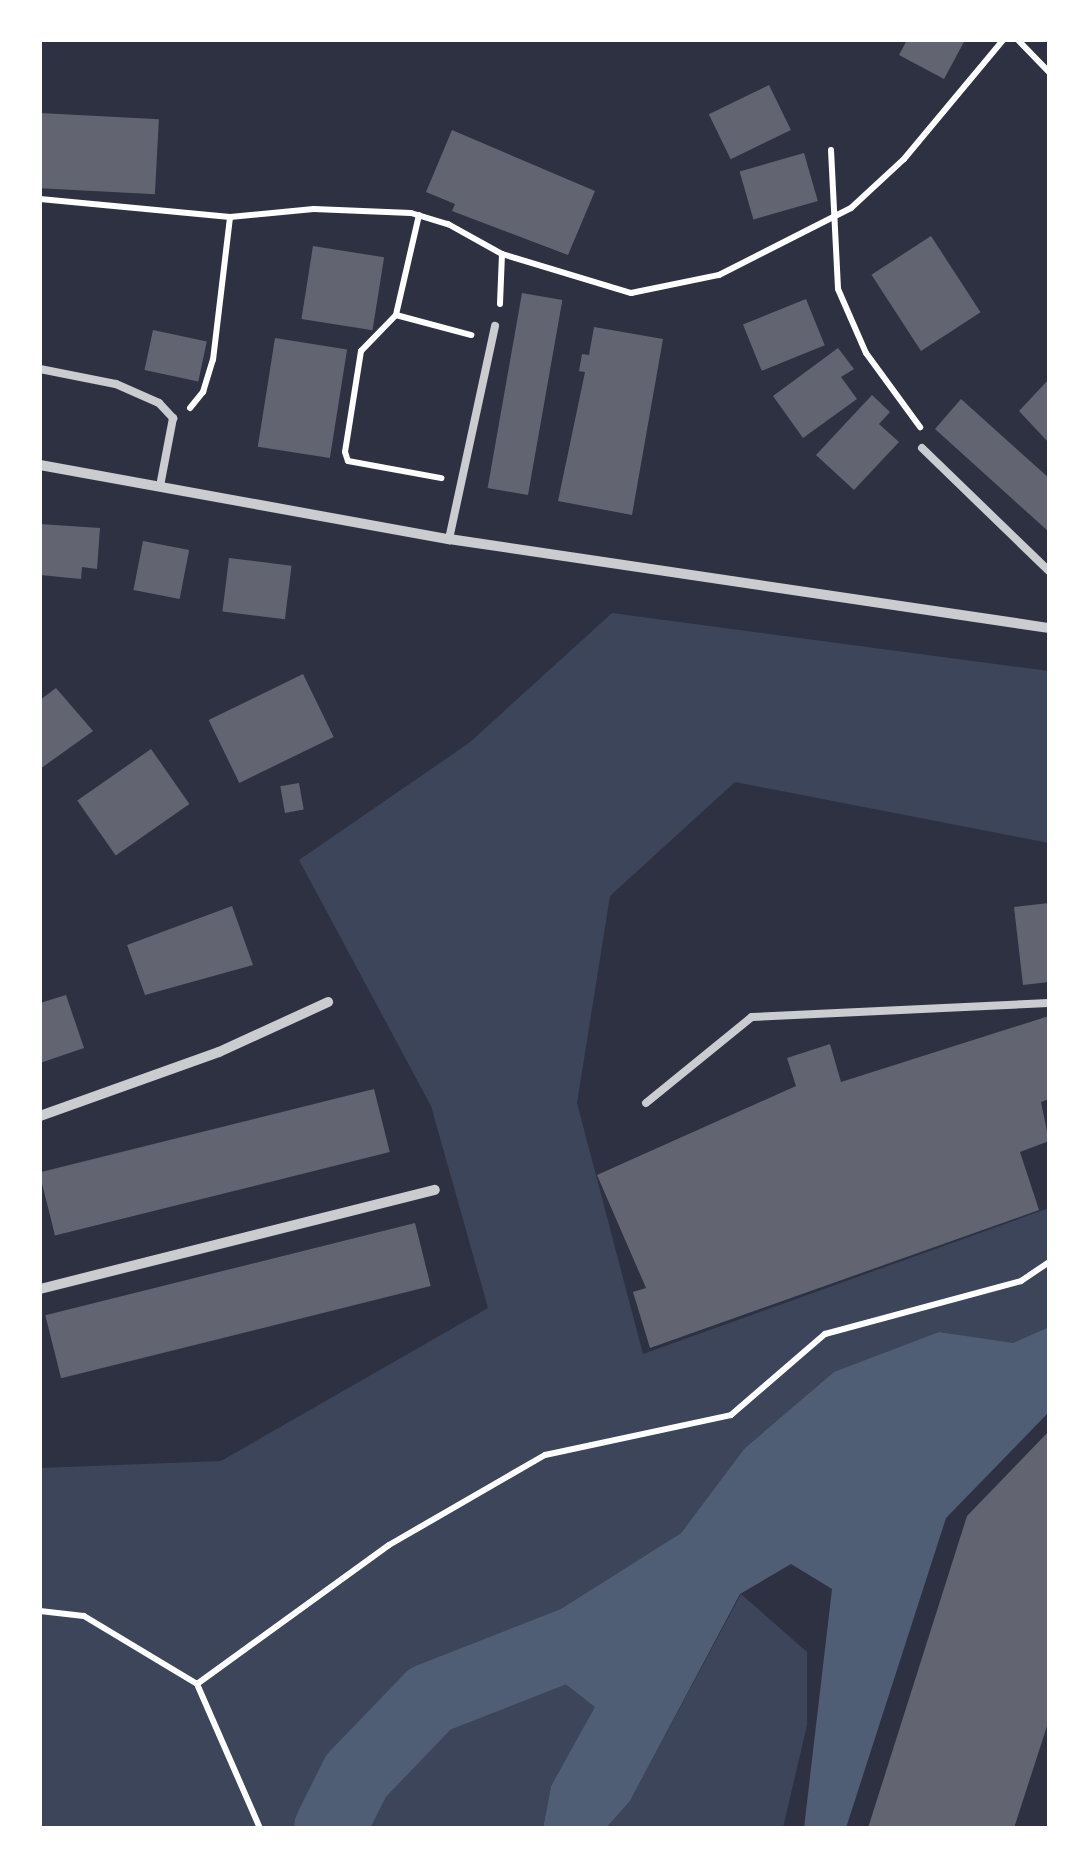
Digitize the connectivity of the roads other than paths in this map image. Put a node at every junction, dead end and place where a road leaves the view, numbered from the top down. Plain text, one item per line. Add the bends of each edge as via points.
1 (496, 326) road end
2 (40, 368) edge
3 (922, 448) road end
4 (40, 465) edge
5 (160, 486) junction
6 (449, 539) junction
7 (1049, 570) edge
8 (1049, 628) edge
9 (328, 1002) dead end
10 (1049, 1002) edge
11 (646, 1104) dead end
12 (40, 1116) edge
13 (435, 1190) dead end
14 (40, 1289) edge

1 - 6 lane
2 - 5 lane via 144,394 173,418
3 - 7 lane
4 - 5 street
5 - 6 street
6 - 8 street
9 - 12 street via 219,1052
10 - 11 lane via 752,1017
13 - 14 street

